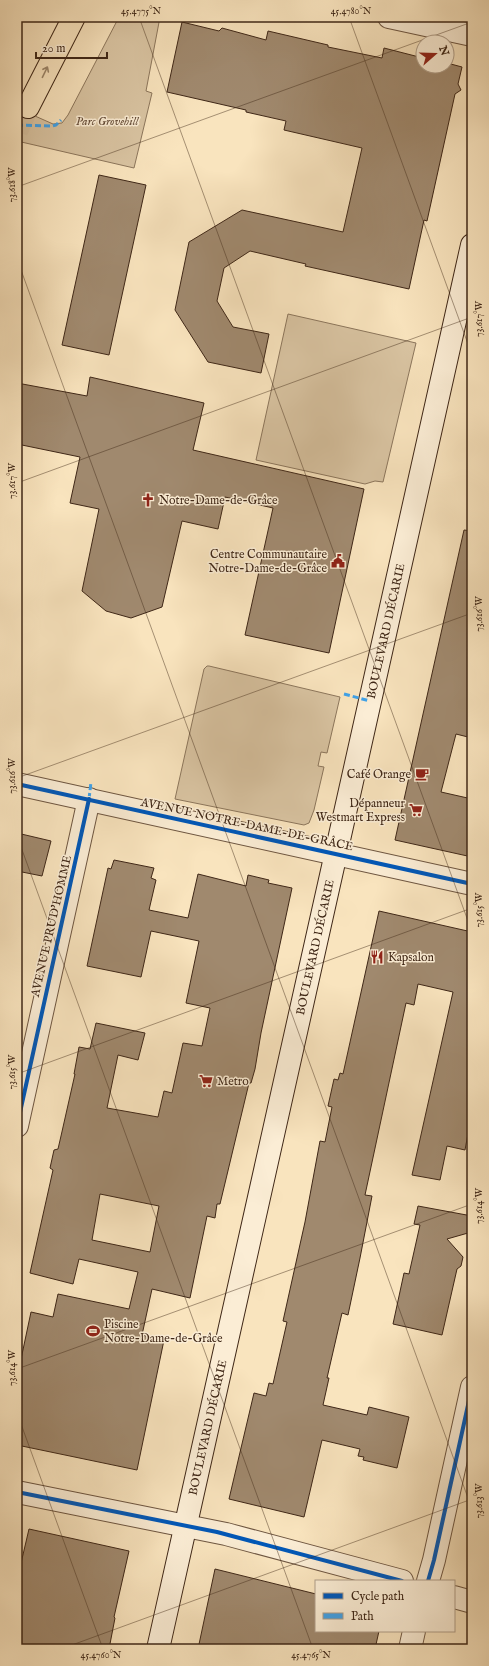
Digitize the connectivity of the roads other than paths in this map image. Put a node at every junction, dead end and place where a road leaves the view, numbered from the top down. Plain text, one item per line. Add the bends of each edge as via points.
1 (74, 17) edge
2 (389, 17) edge
3 (472, 35) edge
4 (28, 107) tunnel mouth
5 (472, 245) edge
6 (17, 784) edge
7 (90, 800) junction
8 (336, 854) junction
9 (472, 884) edge
10 (17, 1126) edge
11 (472, 1387) edge
12 (17, 1492) edge
13 (186, 1526) junction
14 (398, 1580) edge
15 (428, 1580) edge
16 (455, 1597) edge
17 (472, 1602) edge
18 (414, 1632) edge
19 (158, 1649) edge
20 (410, 1649) edge

4 -> 1 highway
2 - 3 street
5 - 8 street, BOULEVARD DÉCARIE
6 - 7 street, AVENUE NOTRE-DAME-DE-GRÂCE
7 - 8 street, AVENUE NOTRE-DAME-DE-GRÂCE
7 - 10 street, AVENUE PRUD'HOMME
8 - 9 street, AVENUE NOTRE-DAME-DE-GRÂCE
8 - 13 street, BOULEVARD DÉCARIE
11 - 15 street
12 - 13 street
13 - 14 street via 226,1534
13 - 19 street, BOULEVARD DÉCARIE
16 - 17 street
18 - 20 street

